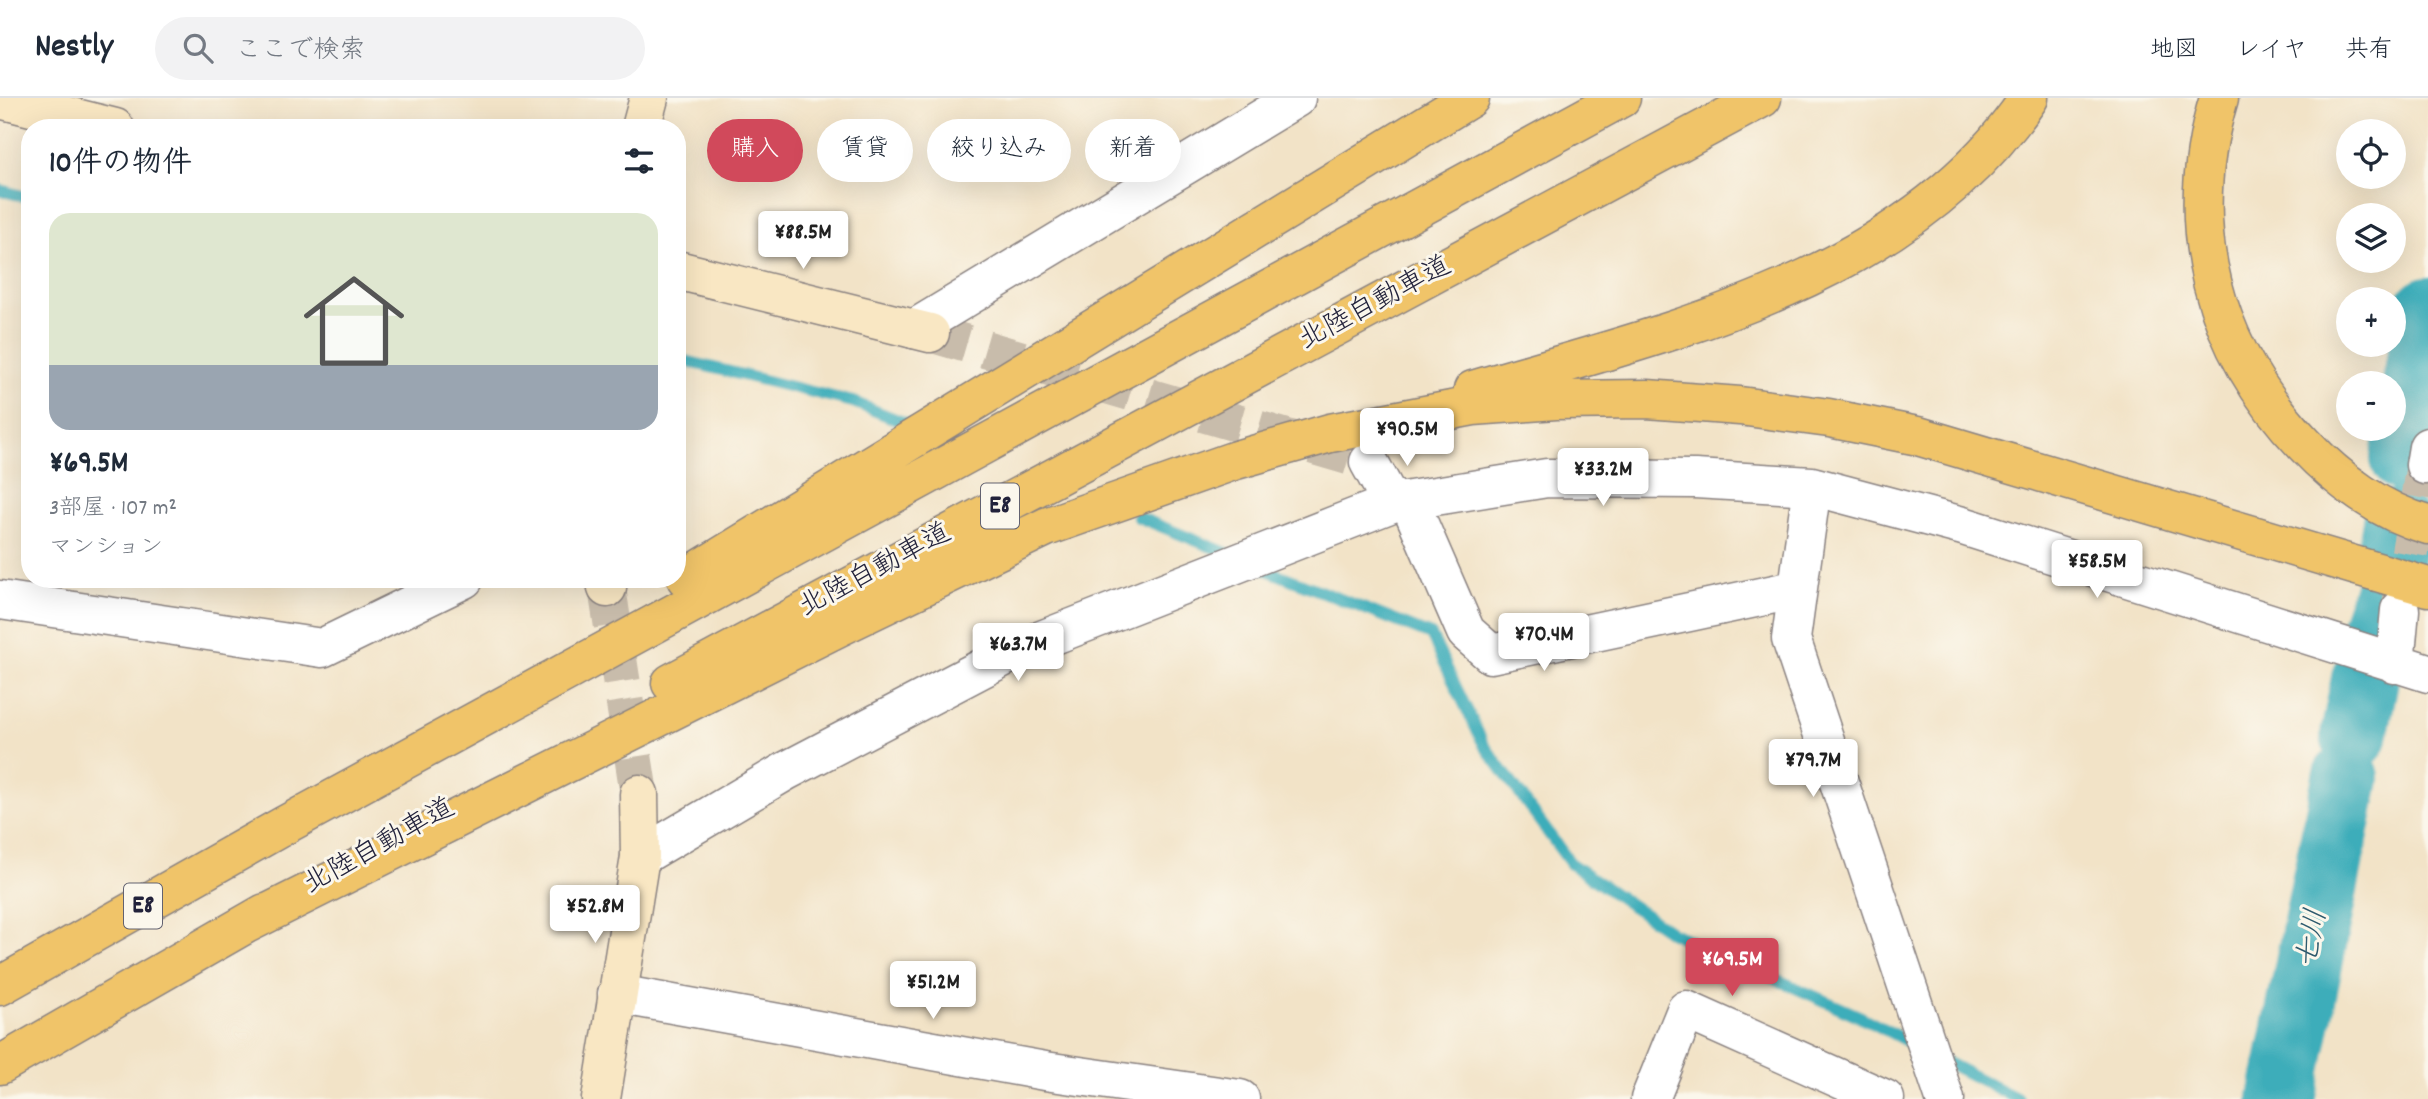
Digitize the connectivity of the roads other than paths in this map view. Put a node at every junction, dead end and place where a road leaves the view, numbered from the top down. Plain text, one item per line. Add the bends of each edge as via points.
1 (649, 98) edge
2 (1296, 98) edge
3 (1470, 98) edge
4 (1621, 98) edge
5 (1762, 98) edge
6 (2029, 98) edge
7 (2219, 98) edge
8 (0, 99) edge
9 (79, 119) edge
10 (643, 119) edge
11 (686, 272) edge
12 (1330, 433) junction
13 (1369, 462) tunnel mouth
14 (1812, 486) junction
15 (1401, 502) junction
16 (2428, 525) edge
17 (686, 579) edge
18 (445, 588) edge
19 (671, 588) edge
20 (1798, 589) junction
21 (2414, 598) edge
22 (0, 600) edge
23 (2412, 668) edge
24 (639, 794) tunnel mouth
25 (285, 825) junction
26 (640, 857) junction
27 (244, 925) junction
28 (0, 986) edge
29 (617, 994) junction
30 (0, 1065) edge
31 (601, 1099) edge
32 (1240, 1099) edge
33 (1650, 1099) edge
34 (1885, 1099) edge
35 (1945, 1099) edge

1 - 10 street
2 - 11 street via 922,331
3 - 17 highway
4 - 25 highway, E8
5 - 27 highway, 北陸自動車道 / E8 via 738,645
6 - 12 highway via 1984,153 1938,195 1829,267 1757,300 1679,327
7 - 16 highway via 2208,133 2202,183 2203,237 2213,291 2231,340 2257,388 2321,463 2362,494
8 - 9 street
12 - 21 highway via 1473,406 1556,400 1674,401 1829,418 1917,436
12 - 27 highway via 1236,460 1046,527
13 - 15 street
14 - 15 street via 1547,478
14 - 20 street
14 - 23 street via 1963,526
15 - 20 street via 1466,632 1491,654
15 - 26 street via 1021,648 786,771
18 - 22 street via 322,648
19 - 25 highway
20 - 35 street via 1791,639
21 - 23 street
24 - 26 street
25 - 28 highway, E8
26 - 29 street
27 - 30 highway, 北陸自動車道 / E8
29 - 31 street
29 - 32 street via 1045,1071
33 - 34 street via 1686,1010

